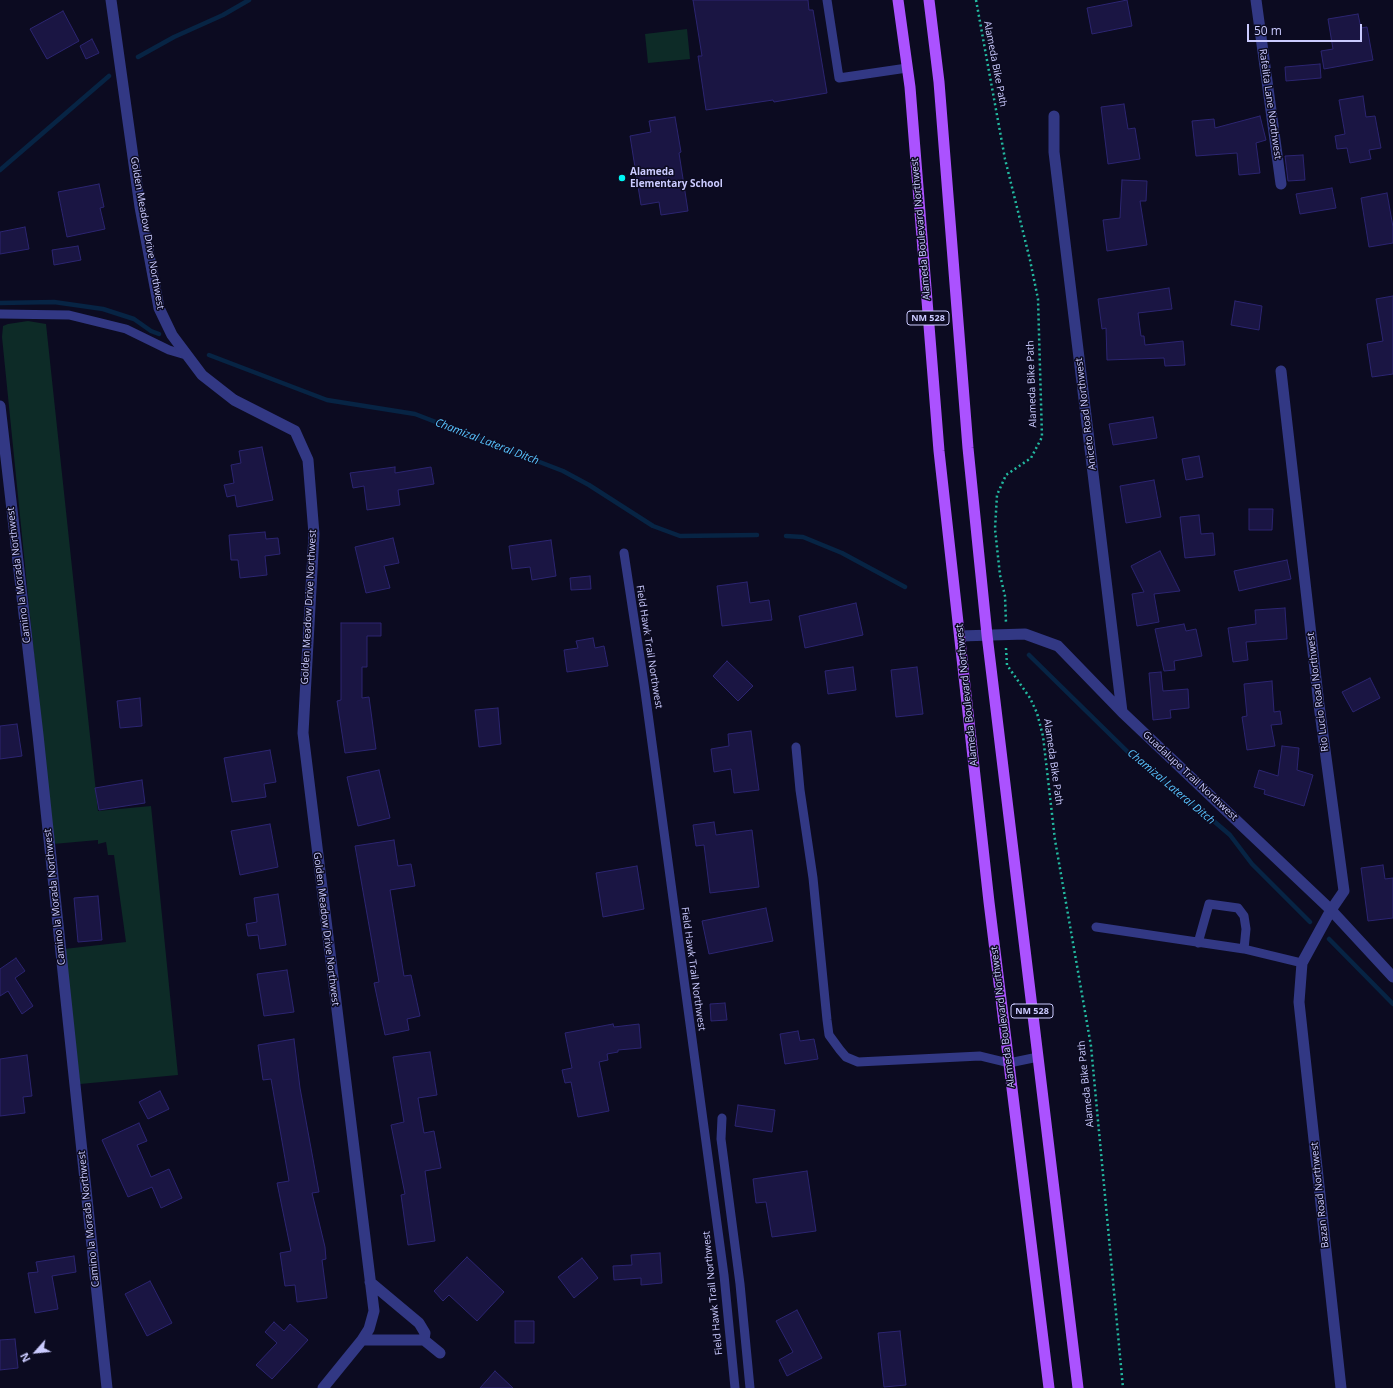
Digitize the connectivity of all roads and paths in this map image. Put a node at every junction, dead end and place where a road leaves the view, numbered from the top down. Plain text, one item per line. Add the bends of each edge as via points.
1 (111, 0) edge
2 (827, 0) edge
3 (898, 0) edge
4 (929, 0) edge
5 (976, 0) edge
6 (1256, 0) edge
7 (907, 68) junction
8 (1054, 116) dead end
9 (1281, 184) dead end
10 (0, 314) edge
11 (186, 355) junction
12 (1281, 371) dead end
13 (0, 406) edge
14 (624, 553) dead end
15 (1006, 634) junction
16 (987, 635) junction
17 (960, 636) junction
18 (1122, 712) junction
19 (796, 746) dead end
20 (1331, 910) junction
21 (1096, 927) dead end
22 (1198, 943) junction
23 (1244, 950) junction
24 (1302, 964) junction
25 (1393, 977) edge
26 (1299, 1002) joint
27 (1038, 1057) junction
28 (1009, 1063) junction
29 (722, 1118) dead end
30 (370, 1282) junction
31 (362, 1340) junction
32 (424, 1340) junction
33 (440, 1353) dead end
34 (107, 1388) edge
35 (323, 1388) edge
36 (735, 1388) edge
37 (750, 1388) edge
38 (1049, 1388) edge
39 (1078, 1388) edge
40 (1124, 1388) edge
41 (1341, 1388) edge

1 - 11 street, Golden Meadow Drive Northwest via 140,207 159,308 172,335
2 - 7 lane via 839,78
3 - 7 main road, Alameda Boulevard Northwest / NM 528
4 - 16 main road, NM 528 via 939,82 968,448
5 - 15 path, Alameda Bike Path via 1005,159 1038,299 1042,437 1031,458 1006,475 997,495 995,529 1005,596
6 - 9 street, Rafelita Lane Northwest
7 - 17 main road, Alameda Boulevard Northwest / NM 528 via 939,451
8 - 18 street, Aniceto Road Northwest via 1054,152
10 - 11 lane via 69,315 126,330
11 - 30 street, Golden Meadow Drive Northwest via 202,375 234,400 295,431 308,460 314,534 303,733
12 - 20 street, Rio Lucio Road Northwest via 1319,705 1344,891
13 - 34 street, Camino la Morada Northwest via 38,736
14 - 36 lane, Field Hawk Trail Northwest via 724,1275
15 - 16 street, Guadalupe Trail Northwest
15 - 18 street, Guadalupe Trail Northwest via 1025,634 1058,646
15 - 40 path, Alameda Bike Path via 1007,665 1030,698 1037,712 1043,736 1055,840 1091,1046
16 - 17 street, Guadalupe Trail Northwest
16 - 27 main road, NM 528
17 - 28 main road, Alameda Boulevard Northwest / NM 528
18 - 20 street, Guadalupe Trail Northwest
19 - 28 lane via 829,1034 846,1057 858,1062 980,1056
20 - 24 street, Rio Lucio Road Northwest
20 - 25 street, Guadalupe Trail Northwest
21 - 22 lane
22 - 23 lane
22 - 23 lane via 1209,904 1238,908 1244,916 1246,929
23 - 24 lane
24 - 26 street, Rio Lucio Road Northwest
26 - 41 street, Bazan Road Northwest
27 - 28 lane
27 - 39 main road, NM 528
28 - 38 main road, Alameda Boulevard Northwest / NM 528
29 - 37 lane via 721,1140 740,1284
30 - 31 street, Golden Meadow Drive Northwest via 374,1311 369,1329
30 - 32 street via 419,1323 425,1333
31 - 32 street
31 - 35 street, Golden Meadow Drive Northwest
32 - 33 street

